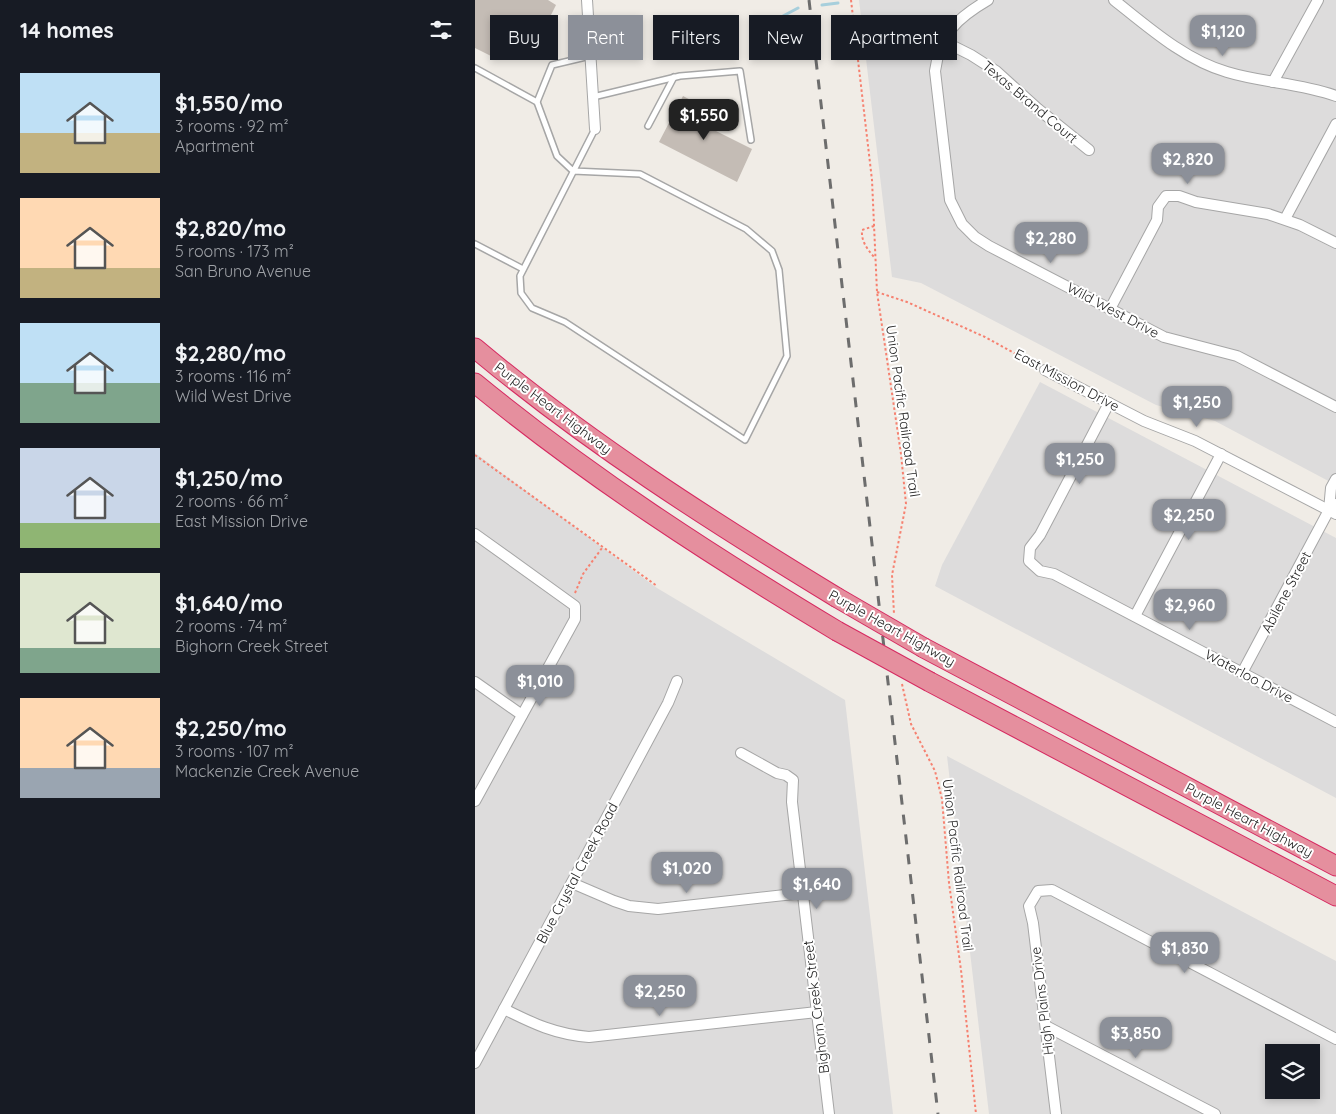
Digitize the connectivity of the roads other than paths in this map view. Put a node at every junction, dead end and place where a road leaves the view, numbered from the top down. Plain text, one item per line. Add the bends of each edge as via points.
1 (587, 0) edge
2 (987, 0) edge
3 (1114, 0) edge
4 (1317, 0) edge
5 (588, 15) edge
6 (957, 22) edge
7 (957, 48) edge
8 (575, 60) edge
9 (590, 60) edge
10 (936, 60) edge
11 (475, 68) edge
12 (674, 77) junction
13 (1273, 82) junction
14 (1336, 96) edge
15 (593, 97) junction
16 (537, 102) junction
17 (1336, 124) edge
18 (649, 126) dead end
19 (595, 129) joint
20 (751, 140) dead end
21 (1089, 150) dead end
22 (573, 171) junction
23 (1285, 219) junction
24 (1336, 243) edge
25 (475, 244) edge
26 (523, 270) junction
27 (1110, 309) junction
28 (475, 348) edge
29 (1045, 370) road end
30 (475, 383) edge
31 (1109, 403) junction
32 (1336, 407) edge
33 (1221, 454) junction
34 (1336, 479) edge
35 (1334, 510) edge
36 (475, 534) edge
37 (1135, 616) junction
38 (1242, 673) junction
39 (677, 681) dead end
40 (475, 682) edge
41 (521, 715) junction
42 (1336, 722) edge
43 (741, 753) dead end
44 (475, 801) edge
45 (1336, 866) edge
46 (572, 883) junction
47 (803, 893) junction
48 (1336, 896) edge
49 (504, 1009) junction
50 (817, 1012) junction
51 (1046, 1026) junction
52 (1336, 1039) edge
53 (475, 1063) edge
54 (829, 1114) edge
55 (1056, 1114) edge
56 (1215, 1114) edge

1 - 5 street
2 - 6 street, Wild West Drive
3 - 13 street via 1180,49 1209,65
4 - 13 street
7 - 21 street, Texas Brand Court via 996,71
8 - 16 lane via 552,66
9 - 15 street
10 - 27 street, Wild West Drive via 935,83 950,200 956,214 968,231 989,246
11 - 16 lane
12 - 15 lane
12 - 18 lane
12 - 20 lane via 740,71
13 - 14 street
15 - 19 street
16 - 22 lane via 557,156
17 - 23 street
19 - 22 lane
22 - 26 lane
22 - 26 lane via 640,174 746,229 772,251 779,270 787,356 745,440 565,322 532,308 521,293
23 - 24 street
23 - 27 street via 1166,196 1158,207 1157,220
25 - 26 lane
27 - 32 street, Wild West Drive via 1165,337 1245,360
28 - 45 highway, Purple Heart Highway, bridge via 609,450 721,528 836,598
29 - 31 street, East Mission Drive
30 - 48 highway, Purple Heart Highway, bridge via 645,509 837,631
31 - 33 street, East Mission Drive
31 - 37 street, Waterloo Drive via 1030,548 1029,561 1040,571 1054,574
33 - 35 street, East Mission Drive
33 - 37 street
34 - 35 street, Abilene Street via 1331,488
35 - 38 street, Abilene Street
36 - 41 street via 575,606 575,619
37 - 38 street, Waterloo Drive
38 - 42 street, Waterloo Drive
39 - 46 street, Blue Crystal Creek Road
40 - 41 street
41 - 44 street
43 - 47 street, Bighorn Creek Street via 793,780 792,802
46 - 47 street via 629,906 658,909
46 - 49 street, Blue Crystal Creek Road
47 - 50 street, Bighorn Creek Street
49 - 50 street via 560,1034 589,1037
49 - 53 street, Blue Crystal Creek Road
50 - 54 street, Bighorn Creek Street
51 - 52 street, High Plains Drive via 1029,906 1038,891 1052,890
51 - 55 street, High Plains Drive
51 - 56 street

